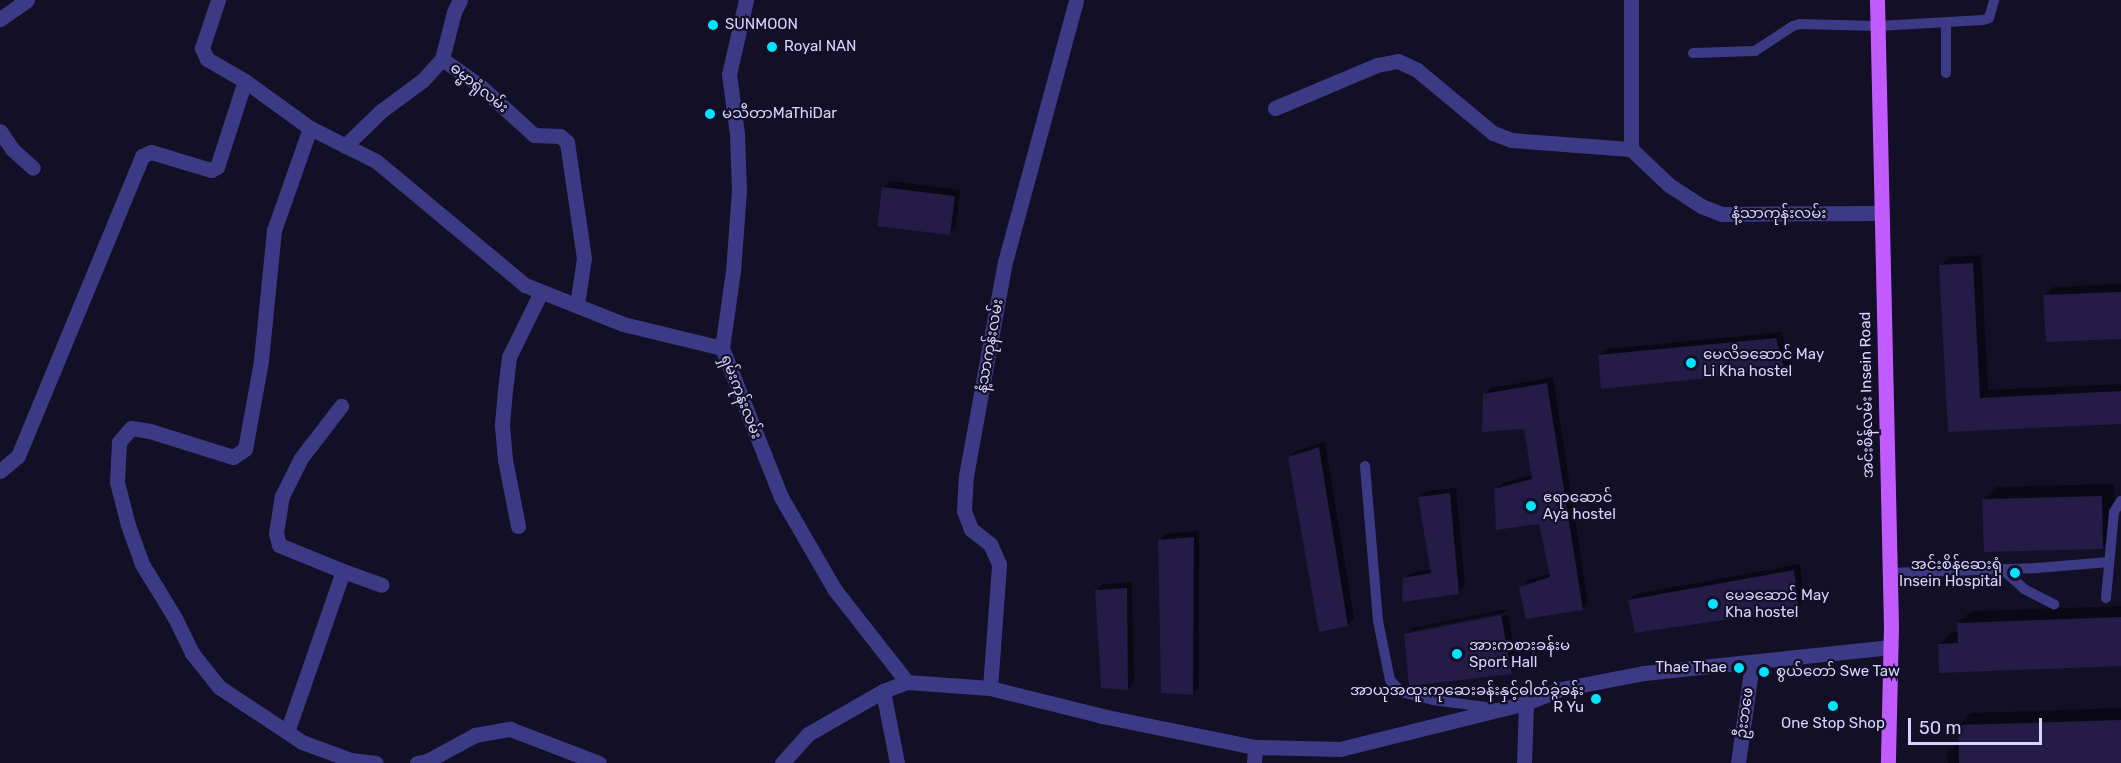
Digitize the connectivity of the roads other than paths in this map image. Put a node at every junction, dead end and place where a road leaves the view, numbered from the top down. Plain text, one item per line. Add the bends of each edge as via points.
1 (27, 0) edge
2 (218, 0) edge
3 (459, 0) edge
4 (746, 0) edge
5 (1076, 0) edge
6 (1631, 0) edge
7 (1877, 0) edge
8 (1994, 0) edge
9 (0, 19) edge
10 (1946, 24) junction
11 (1878, 26) junction
12 (1693, 53) dead end
13 (442, 59) junction
14 (1946, 73) dead end
15 (245, 81) junction
16 (1275, 108) dead end
17 (310, 128) junction
18 (0, 131) edge
19 (345, 146) junction
20 (1631, 148) junction
21 (33, 168) dead end
22 (1882, 213) junction
23 (542, 292) junction
24 (577, 305) junction
25 (723, 348) junction
26 (341, 406) dead end
27 (1365, 466) dead end
28 (0, 471) edge
29 (2121, 501) edge
30 (518, 526) dead end
31 (2109, 562) junction
32 (2002, 568) junction
33 (343, 571) junction
34 (1888, 573) junction
35 (382, 585) dead end
36 (2106, 598) dead end
37 (2054, 604) dead end
38 (1890, 648) junction
39 (1752, 663) junction
40 (907, 682) junction
41 (990, 688) junction
42 (883, 691) junction
43 (1526, 704) junction
44 (1501, 709) junction
45 (287, 732) junction
46 (1255, 747) junction
47 (376, 763) edge
48 (417, 763) edge
49 (599, 763) edge
50 (782, 763) edge
51 (897, 763) edge
52 (1254, 763) edge
53 (1524, 763) edge
54 (1738, 763) edge
55 (1888, 763) edge

1 - 9 street
2 - 15 street via 202,48 204,55
3 - 13 street, ဓမ္မာရုံလမ်း
4 - 25 street, ရှမ်းကုန်းလမ်း via 729,74 739,190
5 - 41 street, နံ့သာကုန်းလမ်း via 1005,262 966,476 964,511 971,529 990,544 999,564
6 - 20 street
7 - 11 main road, အင်းစိန်လမ်း Insein Road
8 - 10 lane via 1989,18
10 - 11 lane
10 - 14 lane
11 - 12 lane via 1800,24 1755,51
11 - 22 main road, အင်းစိန်လမ်း Insein Road
13 - 19 street
13 - 24 street, ဓမ္မာရုံလမ်း via 480,86 534,135 560,136 567,142 584,258
15 - 17 street
15 - 28 street via 217,167 211,171 151,152 142,156 18,456
16 - 20 street via 1377,65 1398,61 1417,70 1493,133 1511,140
17 - 19 street
17 - 45 street via 274,230 261,361 244,448 233,457 150,430 131,428 119,442 117,482 128,525 154,586 192,653 219,687
18 - 21 street via 12,149
19 - 23 street via 376,161 525,285
20 - 22 street, နံ့သာကုန်းလမ်း via 1669,185 1701,207 1722,214
22 - 34 main road, အင်းစိန်လမ်း Insein Road
23 - 24 street
23 - 30 street via 509,357 505,390 504,448
24 - 25 street via 623,324
25 - 40 street, ရှမ်းကုန်းလမ်း via 782,497 834,590
26 - 33 street via 297,467 282,496 276,533 279,545
27 - 44 lane via 1378,621 1390,680 1401,692
29 - 31 lane via 2114,512
31 - 32 lane
31 - 36 lane
32 - 34 lane
32 - 37 lane via 2024,589
33 - 35 street
33 - 45 street
34 - 38 main road, အင်းစိန်လမ်း Insein Road
38 - 39 street
38 - 55 main road, အင်းစိန်လမ်း Insein Road
39 - 43 street via 1644,673 1561,690
39 - 54 street, ဦးဘဖေ
40 - 41 street
40 - 42 street
41 - 46 street
42 - 50 street via 808,734
42 - 51 street
43 - 44 street
43 - 53 street
44 - 46 street via 1340,749
45 - 47 street via 302,742 351,760
46 - 52 street
48 - 49 street via 475,735 510,729

